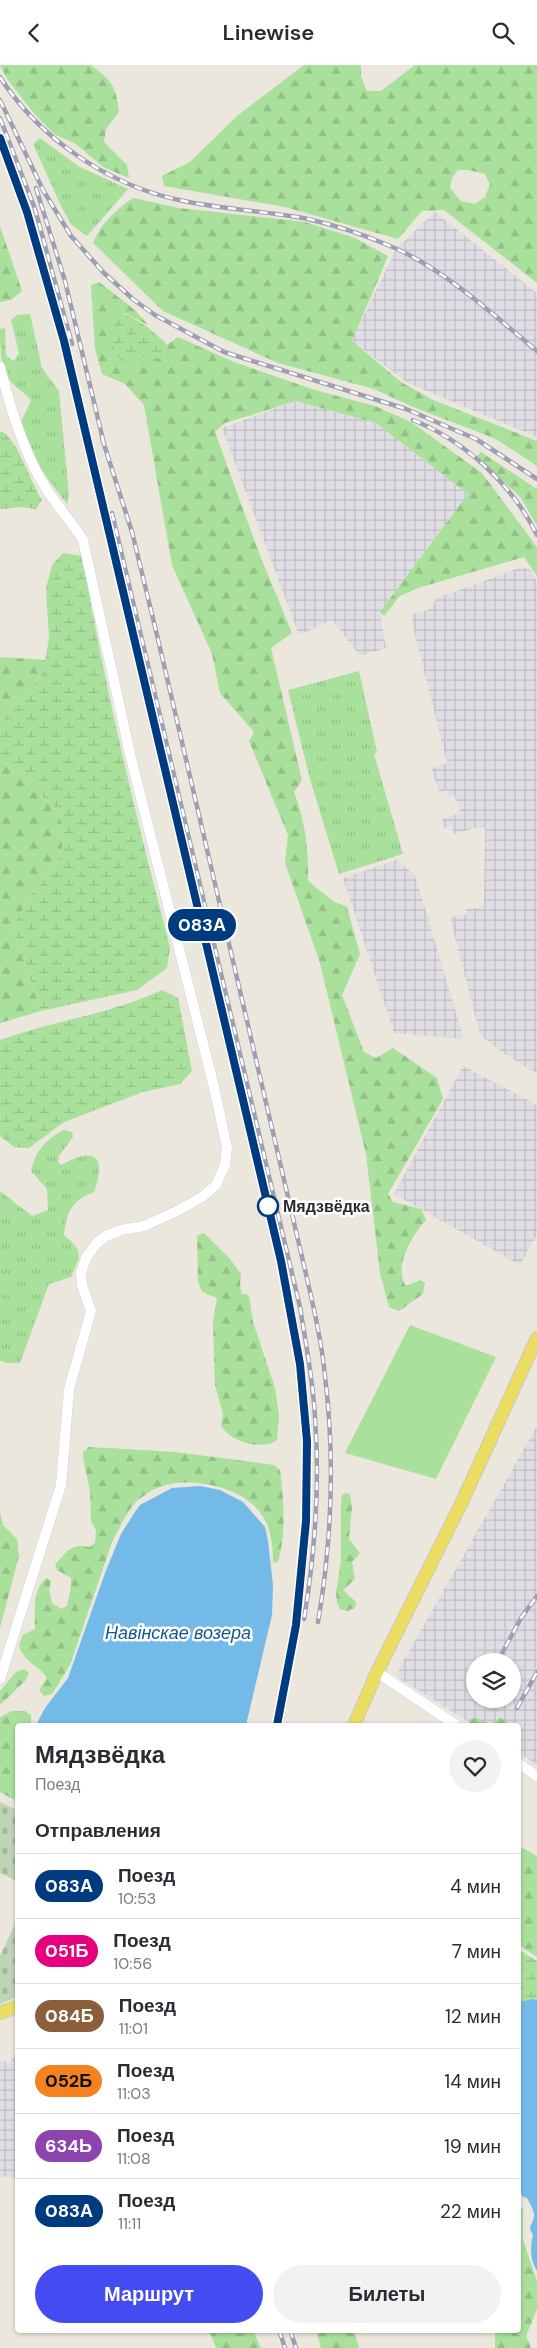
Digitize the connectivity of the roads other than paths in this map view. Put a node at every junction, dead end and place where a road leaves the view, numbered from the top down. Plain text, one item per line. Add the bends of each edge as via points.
1 (0, 367) edge
2 (537, 1338) edge
3 (377, 1671) junction
4 (0, 1679) edge
5 (355, 1723) edge
6 (453, 1723) edge
7 (521, 1765) edge
8 (537, 1776) edge
9 (15, 2007) edge
10 (0, 2013) edge

1 - 4 street via 27,451 46,489 83,540 131,758 227,1148 225,1165 216,1185 202,1197 144,1226 106,1236 86,1258 82,1285 91,1311 69,1389 60,1485
2 - 3 main road via 461,1504
3 - 5 main road
3 - 6 street
7 - 8 street
9 - 10 main road

